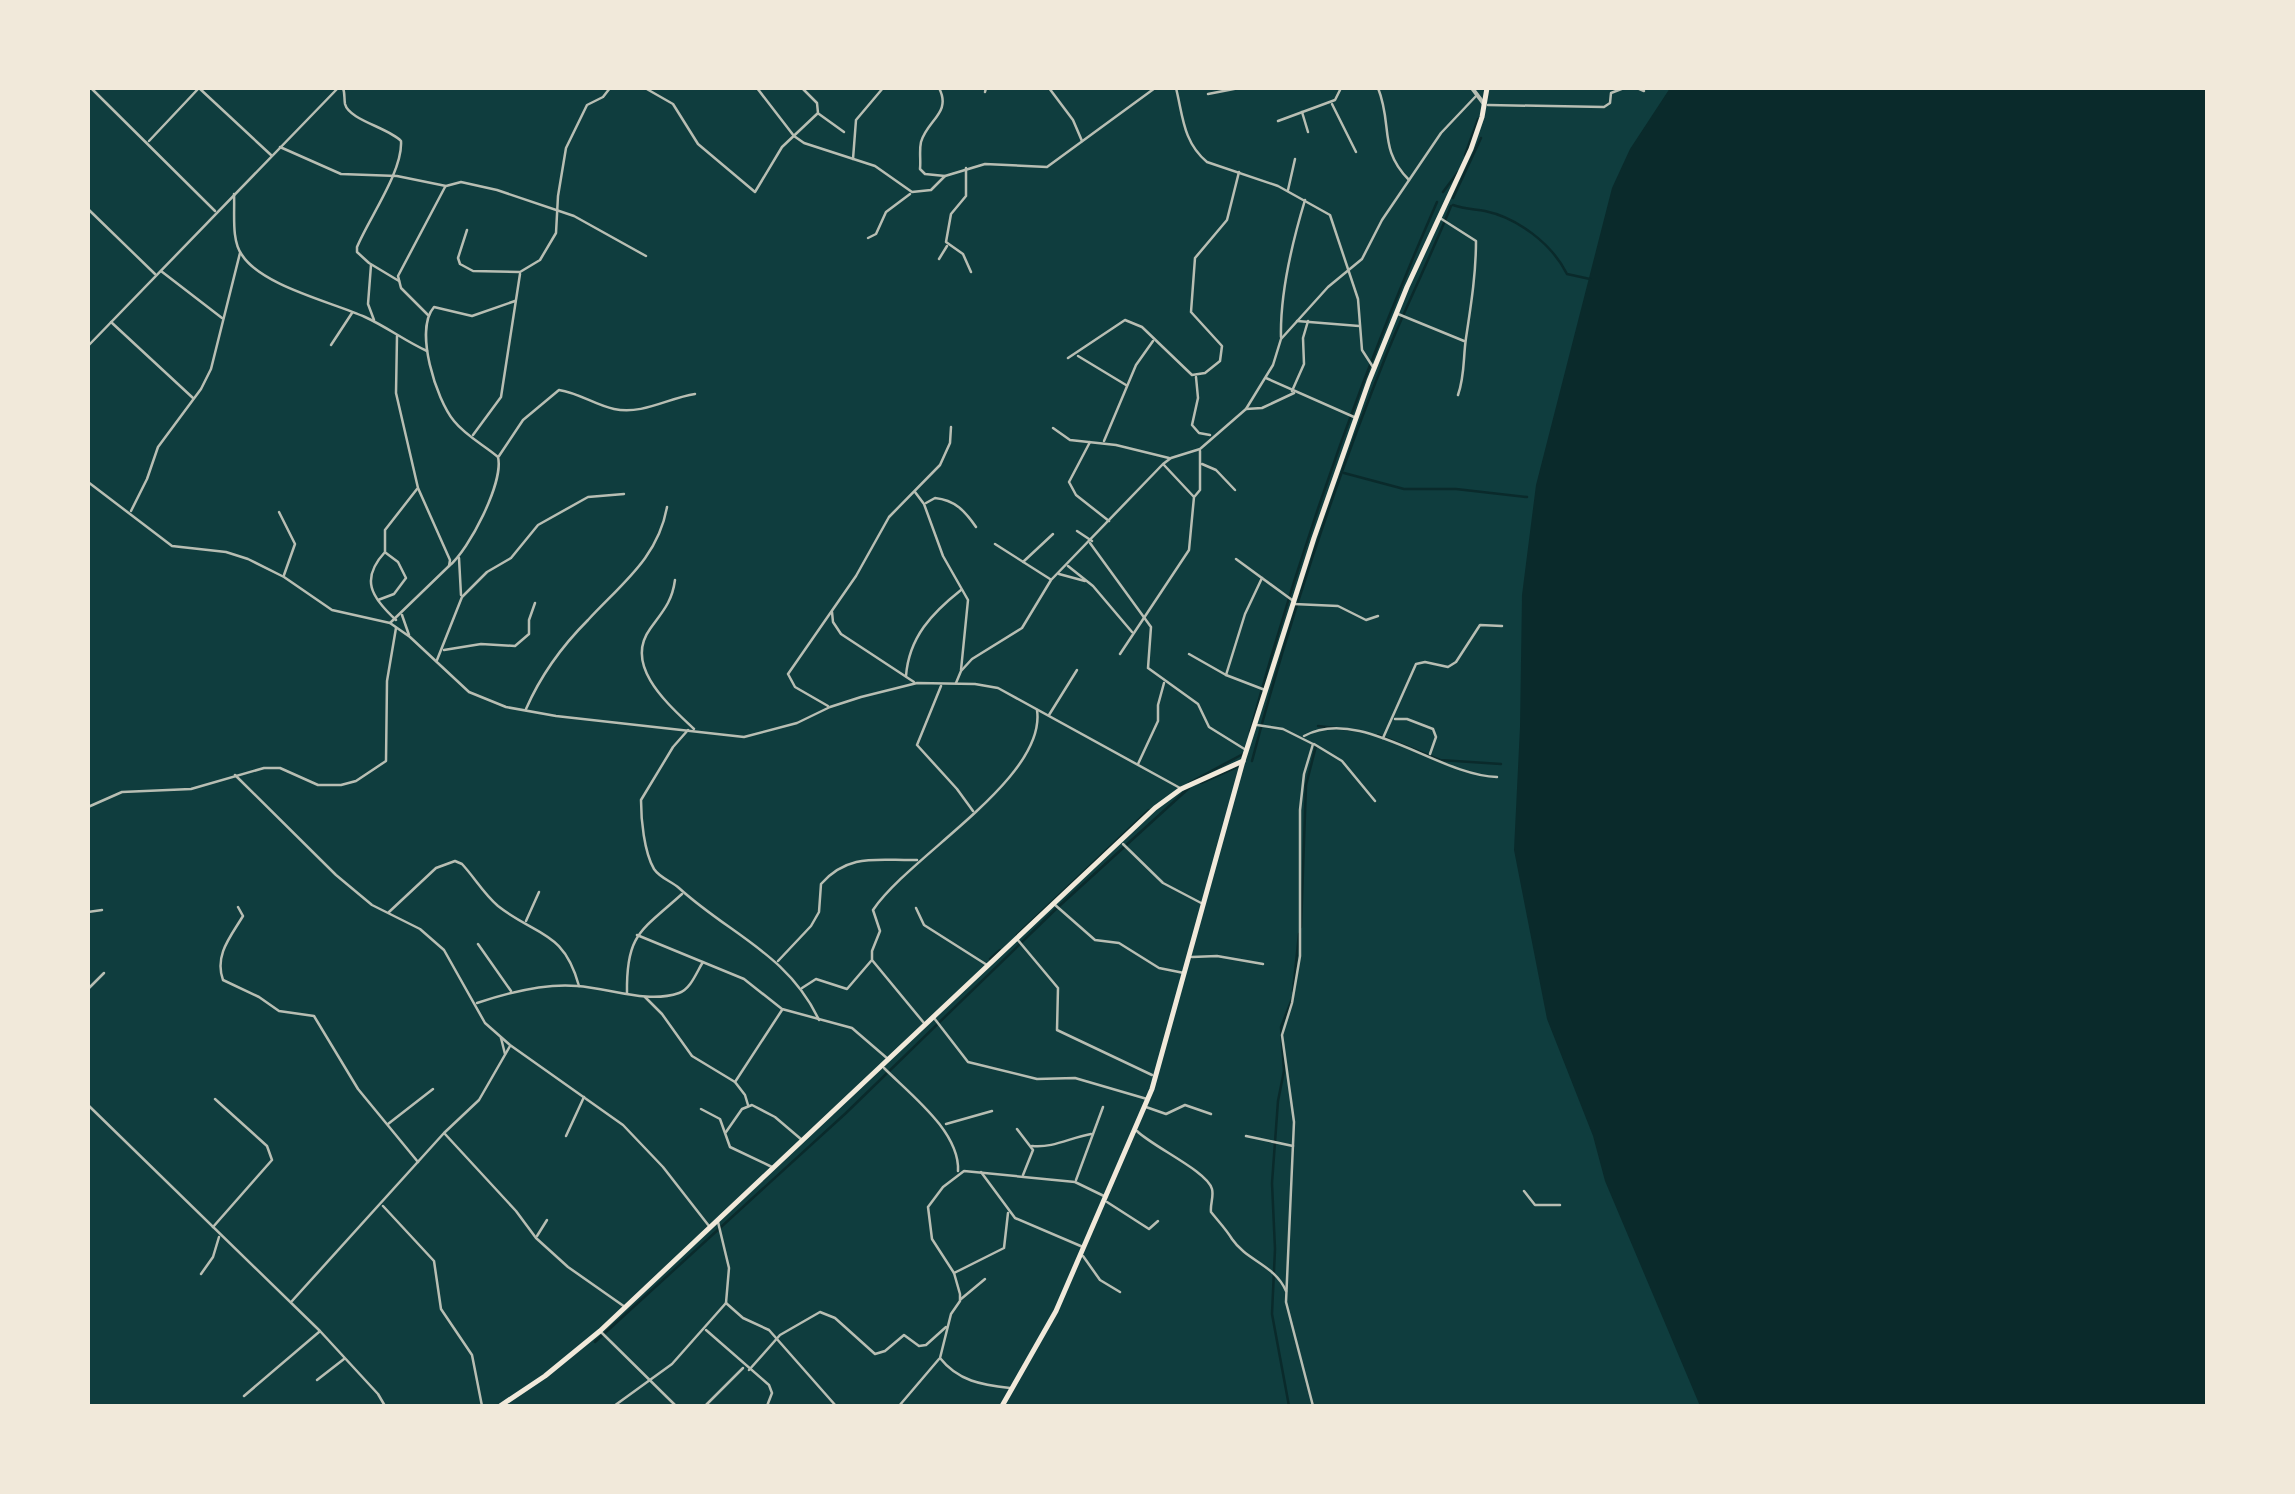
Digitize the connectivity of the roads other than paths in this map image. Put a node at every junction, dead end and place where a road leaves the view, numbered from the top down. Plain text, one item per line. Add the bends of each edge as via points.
1 (199, 88) edge
2 (338, 88) edge
3 (610, 88) edge
4 (645, 88) edge
5 (757, 88) edge
6 (802, 88) edge
7 (883, 88) edge
8 (939, 88) edge
9 (1049, 88) edge
10 (1155, 88) edge
11 (1176, 88) edge
12 (1239, 88) edge
13 (1342, 88) edge
14 (1378, 88) edge
15 (1472, 88) edge
16 (1486, 88) edge
17 (1624, 88) edge
18 (1636, 88) edge
19 (91, 89) edge
20 (1644, 91) dead end
21 (1208, 94) dead end
22 (1477, 94) junction
23 (1331, 102) junction
24 (1484, 105) junction
25 (1301, 110) junction
26 (818, 113) junction
27 (1278, 121) dead end
28 (844, 132) dead end
29 (1308, 132) dead end
30 (794, 136) junction
31 (1082, 142) junction
32 (146, 143) junction
33 (280, 146) junction
34 (1356, 152) dead end
35 (272, 155) junction
36 (1295, 159) dead end
37 (852, 161) junction
38 (966, 168) junction
39 (1239, 172) junction
40 (391, 175) junction
41 (945, 176) junction
42 (1410, 181) junction
43 (446, 186) junction
44 (1288, 190) junction
45 (912, 192) junction
46 (234, 193) junction
47 (1306, 200) junction
48 (88, 209) edge
49 (556, 209) junction
50 (216, 212) junction
51 (1439, 217) junction
52 (467, 230) dead end
53 (868, 238) dead end
54 (949, 246) junction
55 (240, 253) junction
56 (646, 256) dead end
57 (939, 259) dead end
58 (371, 265) junction
59 (1347, 270) junction
60 (161, 271) junction
61 (520, 272) junction
62 (971, 272) dead end
63 (157, 276) junction
64 (398, 282) junction
65 (515, 301) junction
66 (353, 312) junction
67 (1396, 314) junction
68 (428, 316) junction
69 (223, 319) junction
70 (1308, 321) junction
71 (111, 322) junction
72 (374, 322) junction
73 (1296, 322) junction
74 (1362, 326) junction
75 (398, 336) junction
76 (1281, 339) junction
77 (1154, 340) junction
78 (1466, 341) junction
79 (332, 345) dead end
80 (88, 346) edge
81 (428, 351) junction
82 (1076, 353) junction
83 (1068, 358) dead end
84 (1374, 368) junction
85 (1196, 376) junction
86 (1264, 377) junction
87 (1127, 386) junction
88 (1294, 392) junction
89 (695, 394) dead end
90 (1458, 394) dead end
91 (194, 399) junction
92 (1246, 409) junction
93 (1355, 418) junction
94 (951, 427) dead end
95 (1053, 428) dead end
96 (472, 436) junction
97 (1214, 436) junction
98 (1090, 442) junction
99 (1104, 444) junction
100 (1200, 449) junction
101 (498, 457) junction
102 (1171, 458) junction
103 (1163, 464) junction
104 (1201, 464) junction
105 (88, 482) edge
106 (418, 488) junction
107 (1235, 490) dead end
108 (915, 492) junction
109 (624, 494) dead end
110 (1194, 497) junction
111 (924, 504) junction
112 (667, 507) dead end
113 (279, 512) dead end
114 (130, 513) junction
115 (1110, 522) junction
116 (976, 526) dead end
117 (1077, 530) dead end
118 (1053, 534) dead end
119 (1091, 542) junction
120 (995, 544) dead end
121 (385, 552) junction
122 (459, 558) junction
123 (1236, 559) dead end
124 (1022, 563) junction
125 (1067, 565) junction
126 (449, 566) junction
127 (1058, 574) junction
128 (284, 576) junction
129 (1262, 578) junction
130 (674, 580) dead end
131 (1052, 580) junction
132 (1089, 582) junction
133 (961, 590) junction
134 (462, 597) junction
135 (378, 600) junction
136 (1293, 602) junction
137 (535, 603) dead end
138 (832, 611) junction
139 (402, 614) junction
140 (1144, 616) junction
141 (1378, 616) dead end
142 (396, 620) junction
143 (390, 623) junction
144 (1502, 626) dead end
145 (396, 627) junction
146 (1133, 633) junction
147 (410, 637) junction
148 (440, 651) junction
149 (1120, 654) dead end
150 (1189, 654) dead end
151 (436, 661) junction
152 (1077, 670) dead end
153 (961, 671) junction
154 (1226, 675) junction
155 (906, 677) junction
156 (1165, 681) junction
157 (917, 683) junction
158 (955, 685) junction
159 (942, 686) junction
160 (1265, 690) junction
161 (830, 707) junction
162 (1036, 708) junction
163 (525, 710) junction
164 (1049, 715) junction
165 (1393, 719) junction
166 (1256, 724) junction
167 (689, 729) junction
168 (696, 730) junction
169 (1303, 737) junction
170 (1382, 740) junction
171 (1312, 744) junction
172 (1248, 750) junction
173 (1429, 756) junction
174 (1243, 761) junction
175 (1137, 766) junction
176 (235, 775) junction
177 (1497, 777) dead end
178 (1181, 789) junction
179 (1376, 802) dead end
180 (88, 806) edge
181 (974, 812) junction
182 (1119, 840) junction
183 (919, 860) junction
184 (540, 892) dead end
185 (684, 893) junction
186 (1053, 903) junction
187 (1205, 905) junction
188 (238, 907) dead end
189 (916, 908) dead end
190 (102, 910) dead end
191 (88, 912) edge
192 (388, 913) junction
193 (525, 923) junction
194 (637, 935) junction
195 (1016, 938) junction
196 (478, 944) dead end
197 (1191, 956) junction
198 (872, 960) junction
199 (702, 962) junction
200 (776, 962) junction
201 (1264, 964) dead end
202 (988, 966) junction
203 (104, 973) dead end
204 (1185, 973) junction
205 (579, 986) junction
206 (802, 988) junction
207 (88, 989) edge
208 (512, 992) junction
209 (627, 994) junction
210 (644, 996) junction
211 (475, 1004) junction
212 (782, 1009) junction
213 (933, 1016) junction
214 (820, 1020) junction
215 (925, 1024) junction
216 (500, 1037) junction
217 (510, 1045) junction
218 (505, 1056) junction
219 (889, 1060) junction
220 (883, 1067) junction
221 (1156, 1076) junction
222 (736, 1082) junction
223 (433, 1088) dead end
224 (584, 1095) junction
225 (215, 1099) dead end
226 (1146, 1103) junction
227 (748, 1105) junction
228 (88, 1106) edge
229 (1103, 1107) dead end
230 (701, 1109) dead end
231 (992, 1111) dead end
232 (1211, 1114) dead end
233 (387, 1124) junction
234 (943, 1126) junction
235 (1018, 1129) dead end
236 (1136, 1130) junction
237 (726, 1132) junction
238 (444, 1133) junction
239 (1092, 1134) junction
240 (566, 1136) dead end
241 (1246, 1136) dead end
242 (803, 1141) junction
243 (1032, 1146) junction
244 (1294, 1146) junction
245 (418, 1162) junction
246 (772, 1167) junction
247 (981, 1171) junction
248 (958, 1172) junction
249 (1022, 1176) junction
250 (1076, 1182) junction
251 (1524, 1191) dead end
252 (1107, 1199) junction
253 (382, 1204) junction
254 (1560, 1204) dead end
255 (1008, 1211) junction
256 (1015, 1218) junction
257 (546, 1220) dead end
258 (718, 1220) junction
259 (1158, 1221) dead end
260 (212, 1228) junction
261 (710, 1228) junction
262 (1005, 1228) junction
263 (220, 1236) junction
264 (536, 1238) junction
265 (1083, 1251) junction
266 (954, 1272) junction
267 (201, 1274) dead end
268 (985, 1279) dead end
269 (1120, 1292) dead end
270 (1286, 1292) junction
271 (960, 1300) junction
272 (292, 1302) junction
273 (726, 1303) junction
274 (625, 1308) junction
275 (947, 1326) junction
276 (705, 1329) junction
277 (320, 1331) junction
278 (600, 1331) junction
279 (776, 1340) junction
280 (345, 1358) junction
281 (940, 1358) junction
282 (746, 1368) junction
283 (317, 1380) dead end
284 (648, 1380) junction
285 (1012, 1388) junction
286 (244, 1396) dead end
287 (385, 1406) edge
288 (482, 1406) edge
289 (500, 1406) edge
290 (614, 1406) edge
291 (676, 1406) edge
292 (704, 1406) edge
293 (767, 1406) edge
294 (836, 1406) edge
295 (898, 1406) edge
296 (1002, 1406) edge
297 (1313, 1406) edge

1 - 32 street
1 - 35 street
2 - 33 street
2 - 40 street via 350,111 401,141
3 - 49 street via 582,112 563,158
4 - 30 street via 673,104 694,140 752,191
5 - 30 street
6 - 26 street
7 - 37 street via 856,120
8 - 41 street via 942,111 922,140 920,169
9 - 31 street
10 - 31 street
11 - 39 street via 1190,145 1208,162
12 - 21 street
13 - 23 street
14 - 42 street via 1390,156
15 - 22 street
16 - 24 main road
17 - 24 street via 1610,93 1604,108
18 - 20 street
19 - 32 street
22 - 24 street
22 - 42 street
23 - 25 street
23 - 34 street
24 - 51 main road
25 - 27 street
25 - 29 street
26 - 28 street
26 - 30 street
30 - 37 street
31 - 38 street via 1048,168
32 - 50 street
33 - 35 street
33 - 40 street via 341,174
35 - 46 street
36 - 44 street
37 - 45 street via 882,169
38 - 41 street
38 - 54 street via 966,196 950,214
39 - 44 street
39 - 85 street via 1227,220 1193,265 1191,312 1224,352
40 - 43 street
40 - 58 street via 358,243
41 - 45 street via 931,190
42 - 59 street via 1362,259
43 - 49 street via 482,186
43 - 64 street
44 - 47 street
45 - 53 street
46 - 50 street
46 - 55 street
47 - 59 street via 1330,215
47 - 76 street via 1284,289
48 - 63 street
49 - 56 street
49 - 61 street via 554,239 540,260
50 - 60 street
51 - 67 main road
51 - 78 street via 1476,240
52 - 61 street via 460,264 473,271
54 - 57 street
54 - 62 street via 964,254
55 - 66 street via 274,280
55 - 69 street
58 - 64 street
58 - 72 street
59 - 73 street
59 - 74 street
60 - 63 street
60 - 69 street
61 - 65 street
63 - 71 street
64 - 68 street
65 - 68 street via 472,316 437,306
65 - 96 street via 501,397
66 - 72 street
66 - 79 street
67 - 78 street
67 - 84 main road
68 - 81 street
69 - 91 street
70 - 73 street
70 - 74 street
70 - 88 street
71 - 80 street
71 - 91 street
72 - 75 street
73 - 76 street
74 - 84 street via 1363,357
75 - 81 street
75 - 106 street via 396,392
76 - 86 street
77 - 82 street via 1125,320
77 - 85 street
77 - 87 street
78 - 90 street
81 - 96 street via 448,414
82 - 83 street
82 - 87 street
84 - 93 main road
85 - 97 street via 1192,425
86 - 88 street
86 - 92 street
87 - 99 street
88 - 92 street
88 - 93 street
89 - 101 street via 619,410 559,390 523,420
91 - 114 street via 158,447
92 - 97 street
93 - 136 main road
94 - 108 street via 940,465
95 - 98 street via 1070,440
96 - 101 street
97 - 100 street
98 - 99 street
98 - 115 street via 1069,482
99 - 102 street
100 - 102 street
100 - 104 street
101 - 122 street via 494,488
102 - 103 street
103 - 110 street
103 - 115 street
104 - 107 street
104 - 110 street
105 - 114 street
106 - 121 street via 385,530
106 - 126 street
108 - 111 street
108 - 138 street via 890,518
109 - 134 street via 588,497 538,525 511,558
110 - 140 street via 1190,550
111 - 116 street via 947,500
111 - 133 street
112 - 163 street via 655,546 561,651
113 - 128 street via 295,544
114 - 128 street via 172,546 226,552
115 - 119 street
117 - 119 street
118 - 124 street
119 - 125 street
119 - 140 street
120 - 124 street
121 - 135 street via 371,569
121 - 135 street via 406,578 394,594
122 - 126 street
122 - 134 street
123 - 129 street
124 - 131 street
125 - 127 street
125 - 132 street
126 - 139 street
127 - 131 street
127 - 132 street
128 - 143 street via 332,610
129 - 136 street
129 - 154 street
130 - 168 street via 672,599 640,654 668,708
131 - 153 street via 1022,628
132 - 146 street
133 - 153 street via 968,600
133 - 155 street via 925,623
134 - 148 street
135 - 142 street
136 - 141 street via 1338,606 1366,620
136 - 160 main road
137 - 148 street via 529,634 516,646
138 - 155 street via 840,634
138 - 161 street via 788,674 794,687
139 - 142 street
139 - 147 street
140 - 146 street
140 - 156 street via 1152,632 1148,668
142 - 143 street
143 - 145 street
144 - 165 street via 1480,625 1448,668 1416,664
145 - 147 street
145 - 176 street via 382,766 356,781 326,786 280,768
146 - 149 street
147 - 151 street
148 - 151 street
150 - 154 street
151 - 163 street via 469,692
152 - 164 street
153 - 158 street
154 - 160 street
155 - 157 street
156 - 172 street via 1198,704 1208,727
156 - 175 street via 1158,721
157 - 159 street
157 - 161 street
158 - 159 street
158 - 162 street via 998,688
159 - 181 street via 917,745
160 - 166 main road
161 - 168 street via 744,737
162 - 164 street
162 - 181 street via 1039,723 1030,748
163 - 167 street
164 - 175 street
165 - 170 street
165 - 173 street via 1433,729
166 - 169 street
166 - 172 main road
167 - 168 street
167 - 185 street via 641,800 651,863
169 - 170 street via 1336,728
169 - 171 street
170 - 173 street
171 - 179 street via 1342,761
171 - 244 street via 1300,810 1300,956 1282,1034
172 - 174 main road
173 - 177 street
174 - 178 main road
174 - 187 main road
175 - 178 street
176 - 180 street via 185,790 122,792
176 - 192 street via 336,875
178 - 182 main road
181 - 183 street
182 - 186 main road
182 - 187 street via 1163,883
183 - 198 street via 873,910 880,931
183 - 200 street via 870,858 837,869 822,884 808,932
184 - 193 street
185 - 194 street
185 - 200 street
186 - 195 main road
186 - 204 street via 1095,940 1119,943 1159,968
187 - 197 main road
188 - 233 street via 243,916 224,946 222,980 279,1011 314,1016
189 - 202 street via 924,925
190 - 191 street
192 - 193 street via 436,868 455,861 488,897
192 - 211 street via 444,950
193 - 205 street via 560,947
194 - 199 street
194 - 209 street via 628,956
195 - 202 main road
195 - 221 street via 1058,988 1057,1030
196 - 208 street
197 - 201 street
197 - 204 main road
198 - 206 street via 847,989 816,979
198 - 215 street
199 - 210 street via 684,991
199 - 212 street via 744,979
200 - 206 street
202 - 213 main road
203 - 207 street
204 - 221 main road
205 - 208 street
205 - 209 street
206 - 214 street
208 - 211 street
209 - 210 street
210 - 222 street via 692,1056
211 - 216 street
212 - 214 street
212 - 222 street
213 - 215 main road
213 - 226 street via 968,1062 1037,1078 1075,1078
214 - 219 street via 857,1031
215 - 219 main road
216 - 217 street
216 - 218 street
217 - 218 street
217 - 224 street
218 - 238 street via 479,1100
219 - 220 main road
220 - 234 street
220 - 242 main road
221 - 226 main road
222 - 227 street
223 - 233 street
224 - 240 street
224 - 261 street via 646,1148
225 - 260 street via 267,1146 272,1160
226 - 232 street via 1166,1114 1185,1105
226 - 236 main road
227 - 237 street
227 - 242 street
228 - 260 street
229 - 239 street
230 - 237 street via 720,1119
231 - 234 street
233 - 245 street
234 - 248 street via 958,1150
235 - 243 street
236 - 252 main road
236 - 270 street via 1208,1180 1211,1212 1233,1241 1280,1277
237 - 246 street via 730,1147
238 - 245 street
238 - 264 street
239 - 243 street via 1051,1148
239 - 250 street
241 - 244 street
242 - 246 main road
243 - 249 street
244 - 270 street
245 - 253 street
246 - 258 main road
247 - 248 street
247 - 249 street
247 - 255 street
248 - 266 street via 927,1213 932,1238
249 - 250 street
250 - 252 street
251 - 254 street via 1535,1206
252 - 259 street via 1149,1228
252 - 265 main road
253 - 272 street
253 - 288 street via 434,1261 439,1302 472,1355
255 - 256 street
255 - 262 street
256 - 262 street
256 - 265 street
257 - 264 street
258 - 261 main road
258 - 273 street via 729,1268
260 - 263 street
261 - 274 main road
262 - 266 street via 1004,1248
263 - 267 street
263 - 272 street
264 - 274 street
265 - 269 street via 1100,1280
265 - 285 main road
266 - 271 street
268 - 271 street
270 - 297 street
271 - 275 street
272 - 277 street
273 - 276 street
273 - 279 street
274 - 278 main road
275 - 279 street via 926,1345 904,1335 875,1354 820,1312
275 - 281 street
276 - 282 street
276 - 284 street
277 - 280 street
277 - 286 street
278 - 284 street
278 - 289 main road
279 - 282 street
279 - 294 street
280 - 283 street
280 - 287 street
281 - 285 street via 972,1382
281 - 295 street
282 - 292 street
282 - 293 street via 771,1388
284 - 290 street
284 - 291 street
285 - 296 main road

